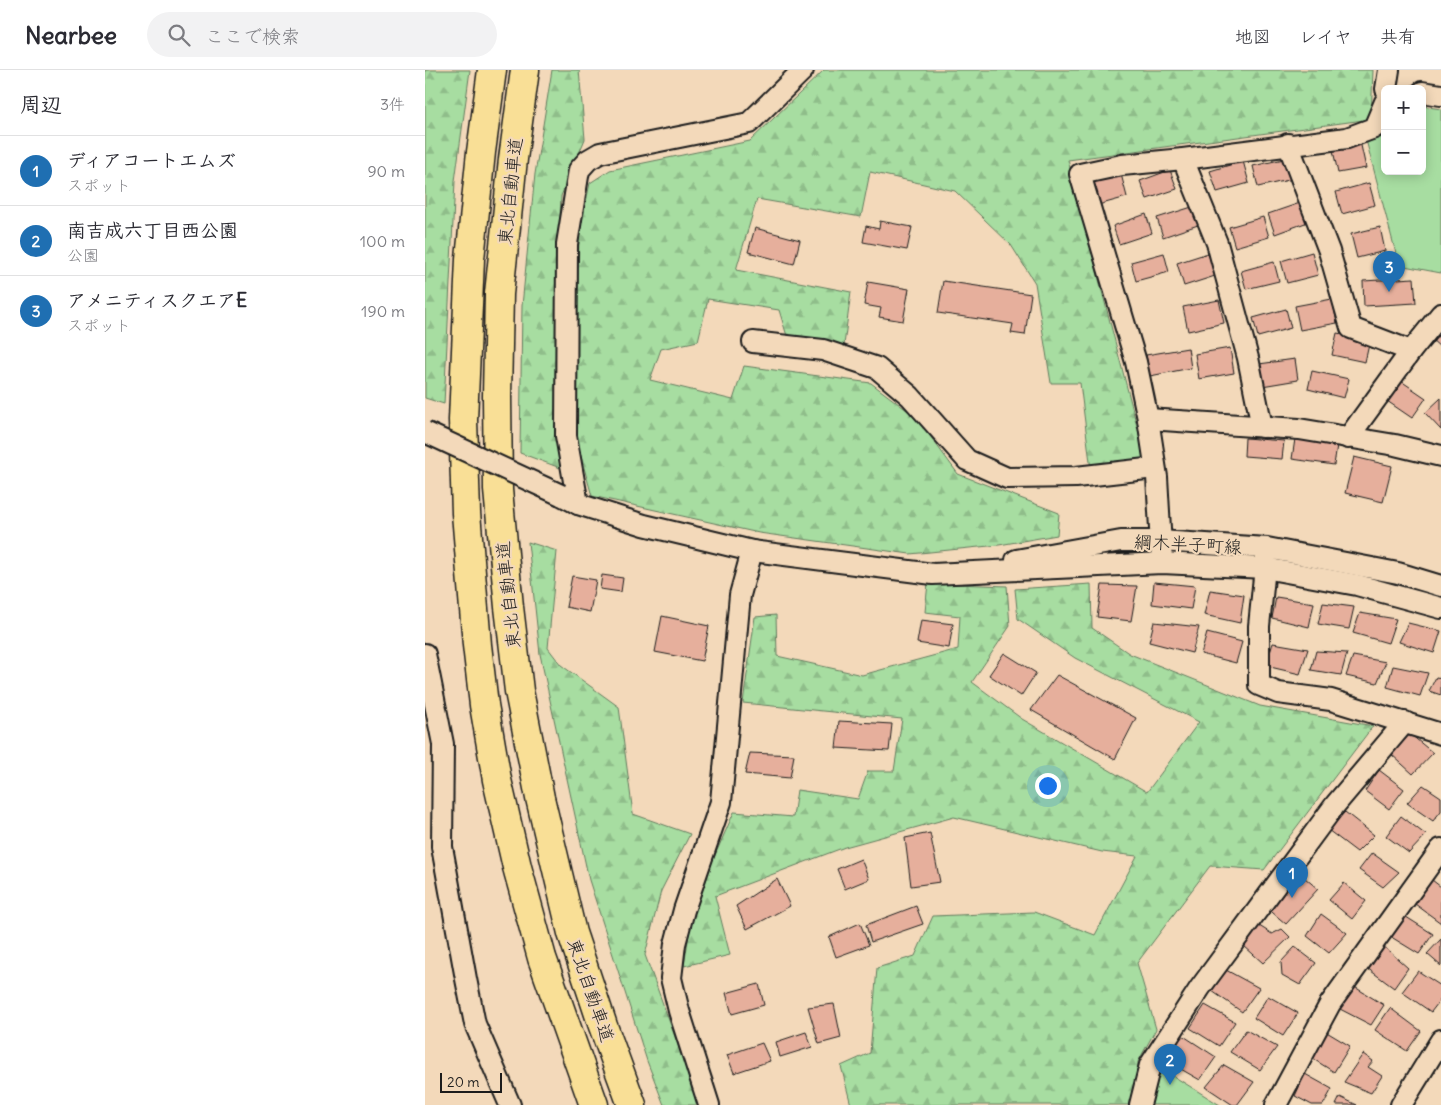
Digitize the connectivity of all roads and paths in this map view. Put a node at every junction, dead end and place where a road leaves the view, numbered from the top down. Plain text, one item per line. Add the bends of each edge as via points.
1 (492, 70) edge
2 (525, 70) edge
3 (803, 70) edge
4 (1426, 93) edge
5 (1441, 95) edge
6 (1381, 109) edge
7 (1288, 144) junction
8 (1183, 159) junction
9 (1441, 314) edge
10 (753, 342) dead end
11 (1411, 351) junction
12 (1148, 419) junction
13 (1262, 426) junction
14 (425, 432) edge
15 (1349, 438) junction
16 (1441, 456) edge
17 (1155, 468) junction
18 (570, 500) junction
19 (1160, 541) junction
20 (1267, 548) junction
21 (752, 551) junction
22 (1162, 563) junction
23 (1265, 568) junction
24 (933, 574) junction
25 (1441, 586) edge
26 (1441, 608) edge
27 (425, 654) edge
28 (1405, 722) junction
29 (1441, 734) edge
30 (1441, 849) edge
31 (1441, 1040) edge
32 (510, 1105) edge
33 (594, 1105) edge
34 (632, 1105) edge
35 (709, 1105) edge
36 (1140, 1105) edge
37 (1276, 1105) edge
38 (1401, 1105) edge

1 - 33 highway, 東北自動車道 via 470,259 463,420 466,514 477,645 497,780 517,867 543,958
2 - 34 highway, 東北自動車道 via 499,294 498,490 509,607 519,691 572,932
3 - 18 street via 749,123 601,153 579,170 567,244 566,436
4 - 5 street
6 - 7 street via 1374,128 1347,138
7 - 8 street
7 - 11 street via 1329,251 1351,328
8 - 12 street via 1121,165 1080,174 1136,362
8 - 13 street via 1217,243 1249,358
9 - 11 street
10 - 17 street via 823,350 877,368 910,396 967,460 1007,478 1076,477
11 - 15 street
12 - 13 street
12 - 17 street
13 - 15 street
14 - 18 street, bridge
15 - 16 street
17 - 19 street
18 - 21 street via 644,525
19 - 20 street, 綱木半子町線
19 - 22 street
19 - 24 street, 綱木半子町線 via 1121,541
20 - 23 street
20 - 25 street, 綱木半子町線 via 1398,573
21 - 24 street
21 - 35 street via 740,595 721,802 684,910 671,978
22 - 23 street
22 - 24 street
23 - 26 street via 1357,585
23 - 28 street via 1259,626 1259,685 1277,693 1331,700
27 - 32 street via 443,744 442,846 465,979 475,1024
28 - 29 street
28 - 36 street via 1335,805 1200,988 1150,1065
30 - 37 street via 1328,1009
31 - 38 street

